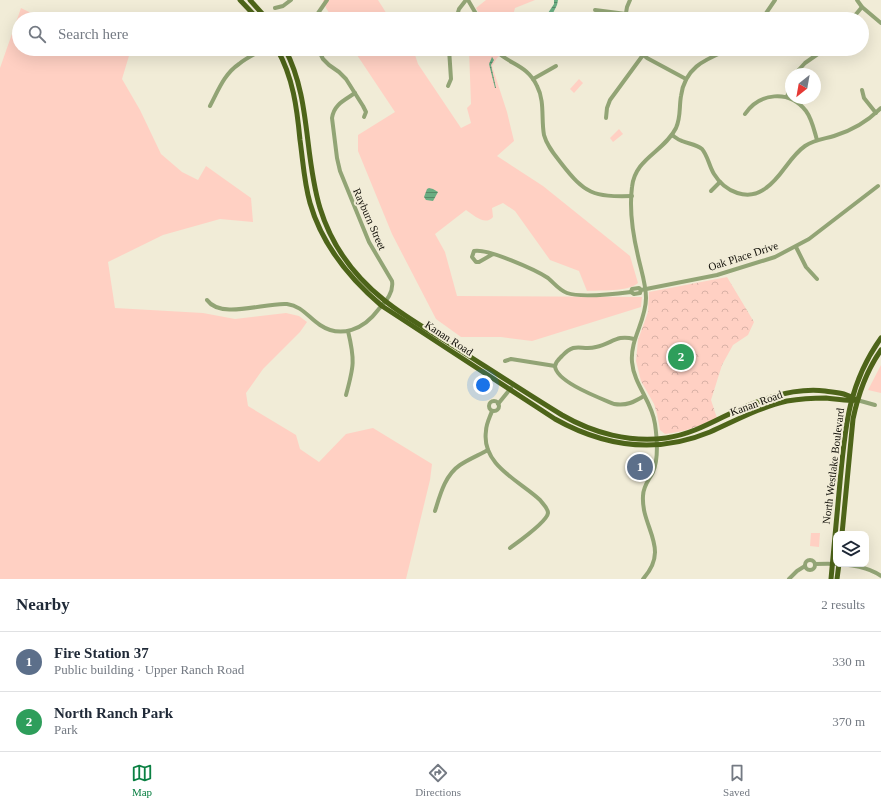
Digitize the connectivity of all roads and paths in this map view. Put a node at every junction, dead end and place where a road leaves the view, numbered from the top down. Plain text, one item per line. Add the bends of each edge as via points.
1 (240, 0) edge
2 (250, 0) edge
3 (291, 0) edge
4 (326, 0) edge
5 (467, 0) edge
6 (630, 0) edge
7 (775, 0) edge
8 (857, 0) edge
9 (276, 8) dead end
10 (862, 8) junction
11 (595, 10) dead end
12 (251, 12) edge
13 (261, 12) edge
14 (318, 12) edge
15 (458, 12) edge
16 (475, 12) edge
17 (610, 12) edge
18 (627, 12) edge
19 (767, 12) edge
20 (858, 12) edge
21 (867, 12) edge
22 (869, 14) edge
23 (881, 23) edge
24 (252, 56) edge
25 (280, 56) edge
26 (289, 56) edge
27 (322, 56) edge
28 (449, 56) edge
29 (502, 56) edge
30 (642, 56) edge
31 (645, 56) edge
32 (712, 56) edge
33 (815, 56) edge
34 (556, 66) dead end
35 (800, 68) edge
36 (533, 79) junction
37 (686, 79) junction
38 (448, 86) dead end
39 (862, 90) dead end
40 (355, 93) junction
41 (785, 98) edge
42 (799, 104) edge
43 (210, 106) dead end
44 (881, 108) edge
45 (744, 114) dead end
46 (876, 114) junction
47 (364, 118) dead end
48 (606, 118) dead end
49 (672, 135) junction
50 (818, 140) junction
51 (720, 182) junction
52 (878, 186) dead end
53 (710, 191) dead end
54 (632, 196) junction
55 (796, 247) junction
56 (493, 254) junction
57 (817, 279) dead end
58 (643, 290) junction
59 (207, 300) dead end
60 (385, 301) junction
61 (382, 306) junction
62 (348, 331) junction
63 (881, 338) edge
64 (634, 339) junction
65 (881, 350) edge
66 (504, 361) dead end
67 (555, 366) junction
68 (513, 384) junction
69 (510, 389) junction
70 (346, 395) dead end
71 (644, 396) junction
72 (854, 400) junction
73 (498, 404) junction
74 (875, 405) dead end
75 (492, 411) junction
76 (656, 439) junction
77 (656, 445) junction
78 (488, 450) junction
79 (435, 511) dead end
80 (838, 531) edge
81 (842, 531) edge
82 (510, 548) dead end
83 (815, 564) junction
84 (833, 564) edge
85 (803, 567) junction
86 (835, 567) edge
87 (836, 567) edge
88 (862, 567) edge
89 (881, 576) edge
90 (643, 579) edge
91 (789, 579) edge
92 (831, 579) edge
93 (838, 579) edge

1 - 12 main road
2 - 13 main road
3 - 9 street
4 - 14 street
5 - 15 street
5 - 16 street
6 - 18 street
7 - 19 street
8 - 10 street
10 - 20 street
10 - 21 street
11 - 17 street
22 - 23 street
24 - 43 street via 231,70
25 - 61 main road, Kanan Road via 292,86 306,184 317,222 342,266 362,289
26 - 60 main road, Kanan Road via 302,95 313,182 324,219 348,263
27 - 40 street via 343,75
28 - 38 street via 451,79
29 - 36 street via 523,68
30 - 48 street via 610,100
31 - 37 street
32 - 37 street via 703,60
33 - 35 street
34 - 36 street
36 - 54 street via 541,96 543,129 547,144 573,178 583,188 597,194
37 - 49 street via 681,94 679,120
39 - 46 street via 864,98
40 - 47 street via 366,112
40 - 60 street, Rayburn Street via 338,105 333,112 336,158 369,242 392,281 392,291
41 - 45 street via 774,96 762,99
42 - 50 street via 811,120
44 - 46 street
46 - 50 street via 846,132
49 - 51 street via 702,149
49 - 54 street via 640,166 633,180
50 - 51 street via 798,151 771,184 760,192 739,194
51 - 53 street
52 - 55 street, Oak Place Drive via 820,232
54 - 58 street via 634,239
55 - 57 street via 806,267
55 - 58 street, Oak Place Drive via 736,270
56 - 56 street, Oak Place Drive via 477,250 472,253 472,257 479,262
56 - 58 street, Oak Place Drive via 509,258 542,275 567,293 614,295 631,292 634,294
58 - 64 street via 646,299 643,316
59 - 62 street, Rayburn Street via 209,304 218,308 228,309 290,305 304,310 320,325 330,330
60 - 61 street, Rayburn Street
60 - 68 main road, Kanan Road
61 - 62 street, Rayburn Street via 368,322
61 - 69 main road, Kanan Road
62 - 70 street via 354,362
63 - 72 main road, North Westlake Boulevard via 862,369
64 - 67 street via 621,337 596,348 573,348 557,360
64 - 71 street via 633,372
65 - 72 main road, North Westlake Boulevard
66 - 67 street via 511,359
67 - 71 street via 557,373 570,383 614,404 628,405
68 - 69 street
68 - 76 main road, Kanan Road via 562,415 593,430 623,437
69 - 73 street
69 - 77 main road, Kanan Road via 555,419 589,436 622,444
71 - 76 street via 653,413
72 - 74 street
72 - 76 main road, Kanan Road via 845,393 806,391 787,394 763,400 696,430
72 - 77 main road, Kanan Road via 825,398 787,401 699,436
72 - 80 main road, North Westlake Boulevard via 845,429
72 - 81 main road, North Westlake Boulevard
73 - 75 street via 497,410
73 - 75 street via 494,401 490,403 489,408
75 - 78 street via 485,439
76 - 77 street
77 - 90 street via 656,464 642,498 654,542 654,559
78 - 79 street via 454,470 443,485
78 - 82 street via 492,458 512,479 530,491 547,508 546,518
83 - 84 street
83 - 85 street via 809,560
83 - 85 street via 815,568 810,570
85 - 91 street
86 - 92 main road, North Westlake Boulevard
87 - 93 main road, North Westlake Boulevard
88 - 89 street

